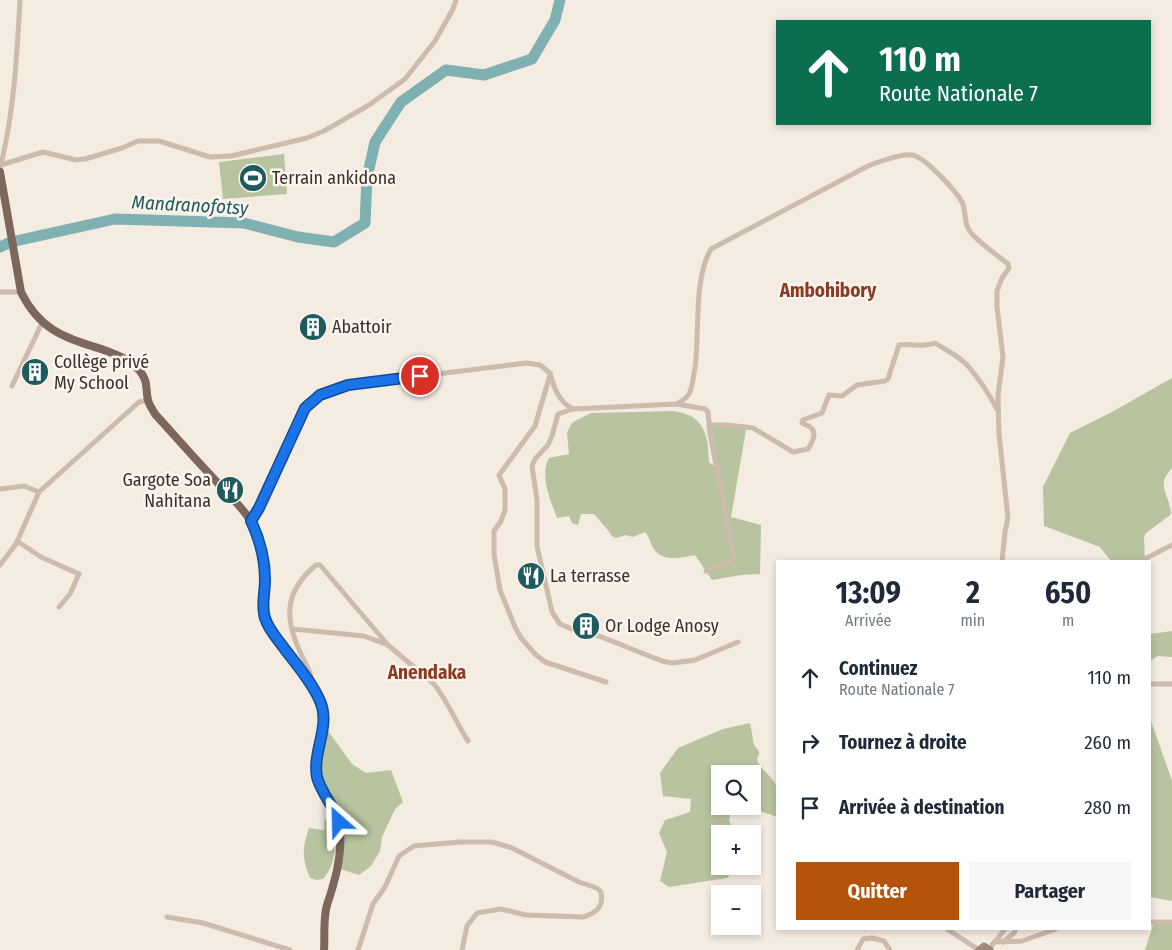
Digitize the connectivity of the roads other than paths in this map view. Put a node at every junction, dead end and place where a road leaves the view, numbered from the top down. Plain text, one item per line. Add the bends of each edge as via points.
1 (20, 0) edge
2 (456, 0) edge
3 (0, 168) edge
4 (0, 292) edge
5 (22, 292) junction
6 (42, 323) junction
7 (550, 373) junction
8 (12, 386) dead end
9 (148, 400) junction
10 (677, 404) junction
11 (573, 410) junction
12 (999, 412) junction
13 (709, 425) junction
14 (0, 489) edge
15 (39, 492) junction
16 (251, 521) junction
17 (16, 541) junction
18 (1172, 544) edge
19 (1002, 560) edge
20 (1143, 560) edge
21 (0, 565) edge
22 (706, 571) dead end
23 (59, 607) dead end
24 (293, 630) junction
25 (738, 642) dead end
26 (388, 645) junction
27 (606, 682) dead end
28 (1151, 684) edge
29 (1172, 684) edge
30 (312, 687) junction
31 (468, 741) dead end
32 (167, 916) dead end
33 (1151, 922) edge
34 (1172, 922) edge
35 (949, 930) edge
36 (1004, 930) edge
37 (1015, 930) edge
38 (1053, 930) edge
39 (1003, 942) junction
40 (991, 947) edge
41 (290, 950) edge
42 (324, 950) edge
43 (358, 950) edge
44 (462, 950) edge
45 (857, 950) edge
46 (890, 950) edge
47 (979, 950) edge

1 - 3 street via 18,43
2 - 3 street via 435,41 405,79 369,105 307,138 210,158 159,141 138,141 76,160 43,152
3 - 5 main road
4 - 5 street
5 - 6 main road via 28,306
6 - 8 street
6 - 9 main road via 60,335 121,356 133,364 148,385
7 - 11 street via 554,387
7 - 16 street via 540,365 527,363 348,385 320,395 305,408
7 - 27 street via 535,426 500,475 505,489 505,510 494,531 494,554 500,590 518,633 535,654 545,662
9 - 15 street via 138,402
9 - 16 main road via 154,414
10 - 11 street
10 - 12 street via 687,397 692,386 700,291 705,260 711,249 868,166 913,155 953,188 963,204 966,224 972,234 1008,264 997,291 1003,357
10 - 13 street via 705,409
11 - 25 street via 558,414 548,445 532,466 537,500 537,546 555,618 560,624 580,633 599,636 668,662 695,660
12 - 13 street via 967,365 952,353 935,343 929,346 906,344 899,345 888,379 857,385 842,396 828,396 822,412 803,420 802,423 814,432 808,449 793,452 753,428
12 - 19 street via 1008,518
13 - 22 street via 734,557 730,562
14 - 15 street via 24,486
15 - 17 street
16 - 30 main road via 263,558 263,609 267,624
17 - 21 street
17 - 23 street via 41,557 79,574 70,594
18 - 20 street
24 - 26 street via 364,636
24 - 26 street via 289,614 293,593 300,581 320,565
24 - 30 street via 312,676
26 - 31 street via 441,692
28 - 29 street
30 - 42 main road via 323,716 317,777 336,812 340,832 338,866 327,905
32 - 41 street via 203,923
33 - 34 street
35 - 47 street
36 - 40 street
37 - 39 street
38 - 39 street via 1022,941
39 - 40 street
40 - 47 street via 984,946
43 - 44 street via 373,904 399,856 414,846 492,842 512,848 600,892 598,910 583,917 526,915 501,909 477,913 467,926
45 - 46 street via 863,939 868,938 884,941

